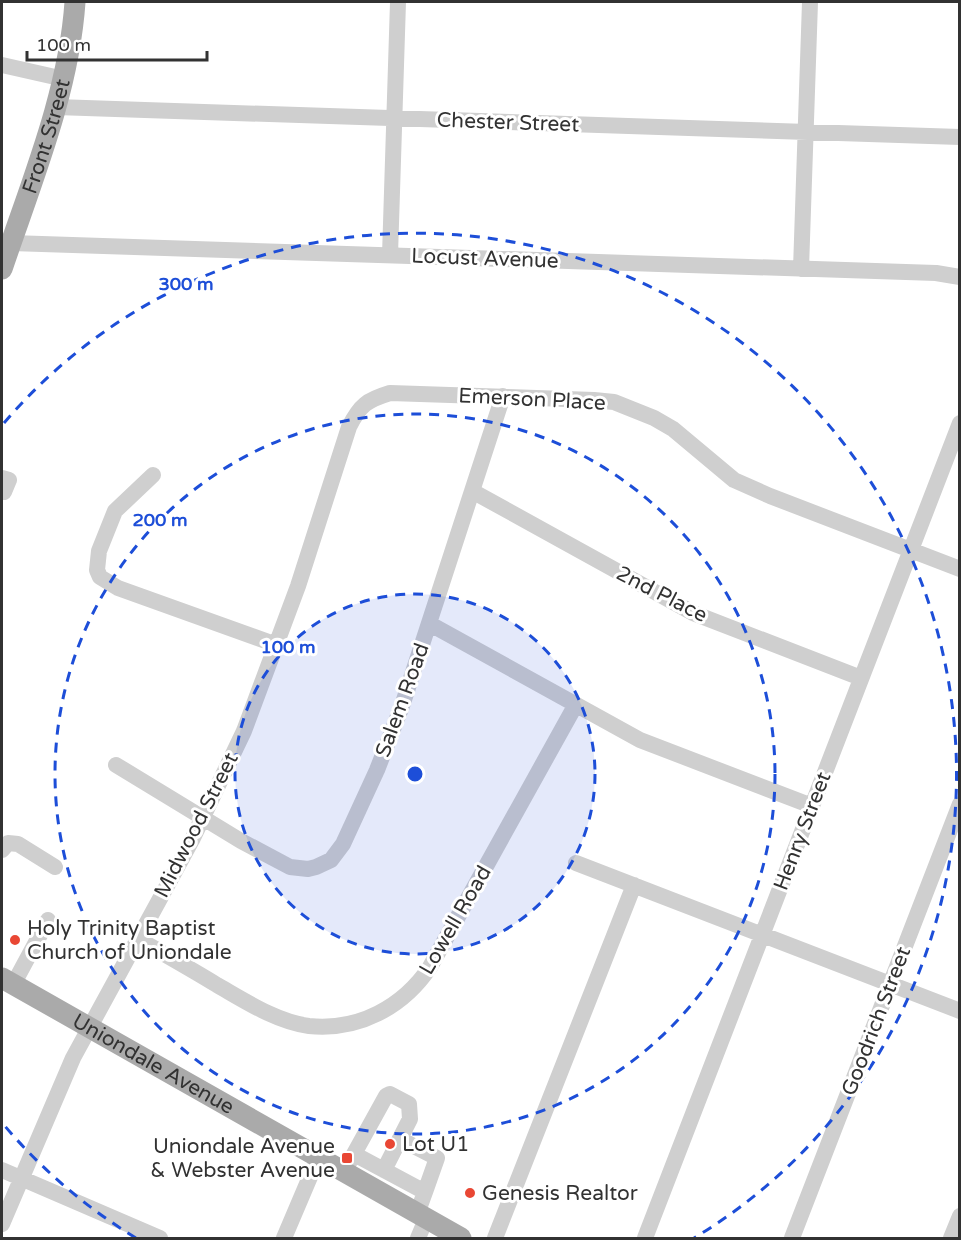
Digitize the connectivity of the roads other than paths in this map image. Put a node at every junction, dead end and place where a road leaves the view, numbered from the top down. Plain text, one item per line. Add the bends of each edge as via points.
1 (75, 2) edge
2 (398, 2) edge
3 (810, 2) edge
4 (2, 66) edge
5 (64, 79) junction
6 (56, 107) junction
7 (394, 118) junction
8 (806, 131) junction
9 (960, 137) edge
10 (5, 255) edge
11 (390, 255) junction
12 (801, 269) junction
13 (960, 278) edge
14 (503, 396) junction
15 (356, 412) joint
16 (960, 423) edge
17 (153, 475) dead end
18 (472, 491) junction
19 (911, 550) junction
20 (960, 569) edge
21 (430, 624) junction
22 (277, 645) junction
23 (861, 678) junction
24 (575, 706) junction
25 (116, 765) dead end
26 (960, 804) edge
27 (812, 806) junction
28 (202, 817) junction
29 (2, 850) edge
30 (576, 863) dead end
31 (55, 867) dead end
32 (634, 885) junction
33 (48, 920) dead end
34 (762, 934) junction
35 (138, 939) junction
36 (7, 982) edge
37 (890, 984) junction
38 (960, 1011) edge
39 (88, 1028) junction
40 (400, 1139) junction
41 (354, 1154) junction
42 (318, 1158) junction
43 (2, 1170) edge
44 (384, 1170) junction
45 (344, 1172) junction
46 (21, 1179) junction
47 (425, 1192) junction
48 (422, 1216) junction
49 (960, 1216) edge
50 (2, 1224) edge
51 (160, 1239) edge
52 (284, 1239) edge
53 (418, 1239) edge
54 (461, 1239) edge
55 (495, 1239) edge
56 (645, 1239) edge
57 (792, 1239) edge
58 (951, 1239) edge

1 - 5 main road, Front Street
2 - 7 street
3 - 8 street
4 - 5 street
5 - 6 main road, Front Street
6 - 7 street, Chester Street
6 - 10 main road, Front Street
7 - 8 street, Chester Street
7 - 11 street
8 - 9 street, Chester Street
8 - 12 street
10 - 11 street, Locust Avenue
11 - 12 street, Locust Avenue
12 - 13 street, Locust Avenue via 936,273
14 - 15 street, Emerson Place via 390,393 372,399
14 - 18 street, Salem Road
14 - 19 street, Emerson Place via 594,400 633,409 674,429 734,480
15 - 22 street, Midwood Street
16 - 19 street, Henry Street
17 - 22 street via 115,511 99,552 100,577 118,588
18 - 21 street, Salem Road
18 - 23 street, 2nd Place via 693,613
19 - 20 street, Emerson Place
19 - 23 street, Henry Street
21 - 24 street
21 - 28 street, Salem Road via 377,770 343,844 330,860 308,869 290,867
22 - 28 street, Midwood Street via 244,731
23 - 27 street, Henry Street
24 - 27 street via 640,740
24 - 35 street, Lowell Road via 430,967 406,996 380,1013 337,1026 308,1026 291,1021 239,997
25 - 28 street, Salem Road
26 - 37 street, Goodrich Street
27 - 34 street, Henry Street
28 - 35 street, Midwood Street
29 - 31 street via 8,843 18,844
30 - 32 street
32 - 34 street
32 - 55 street
33 - 36 street
34 - 37 street
34 - 56 street, Henry Street
35 - 39 street, Midwood Street
36 - 39 main road, Uniondale Avenue
37 - 38 street
37 - 57 street, Goodrich Street
39 - 42 main road, Uniondale Avenue
39 - 46 street, Midwood Street
40 - 41 street via 410,1119 409,1104 390,1094
40 - 44 street
40 - 47 street via 437,1158
41 - 44 street
41 - 45 street
42 - 45 main road, Uniondale Avenue
42 - 52 street
43 - 46 street
44 - 47 street
45 - 48 main road, Uniondale Avenue
46 - 50 street, Midwood Street
46 - 51 street
47 - 48 street
48 - 53 street
48 - 54 main road, Uniondale Avenue
49 - 58 street

